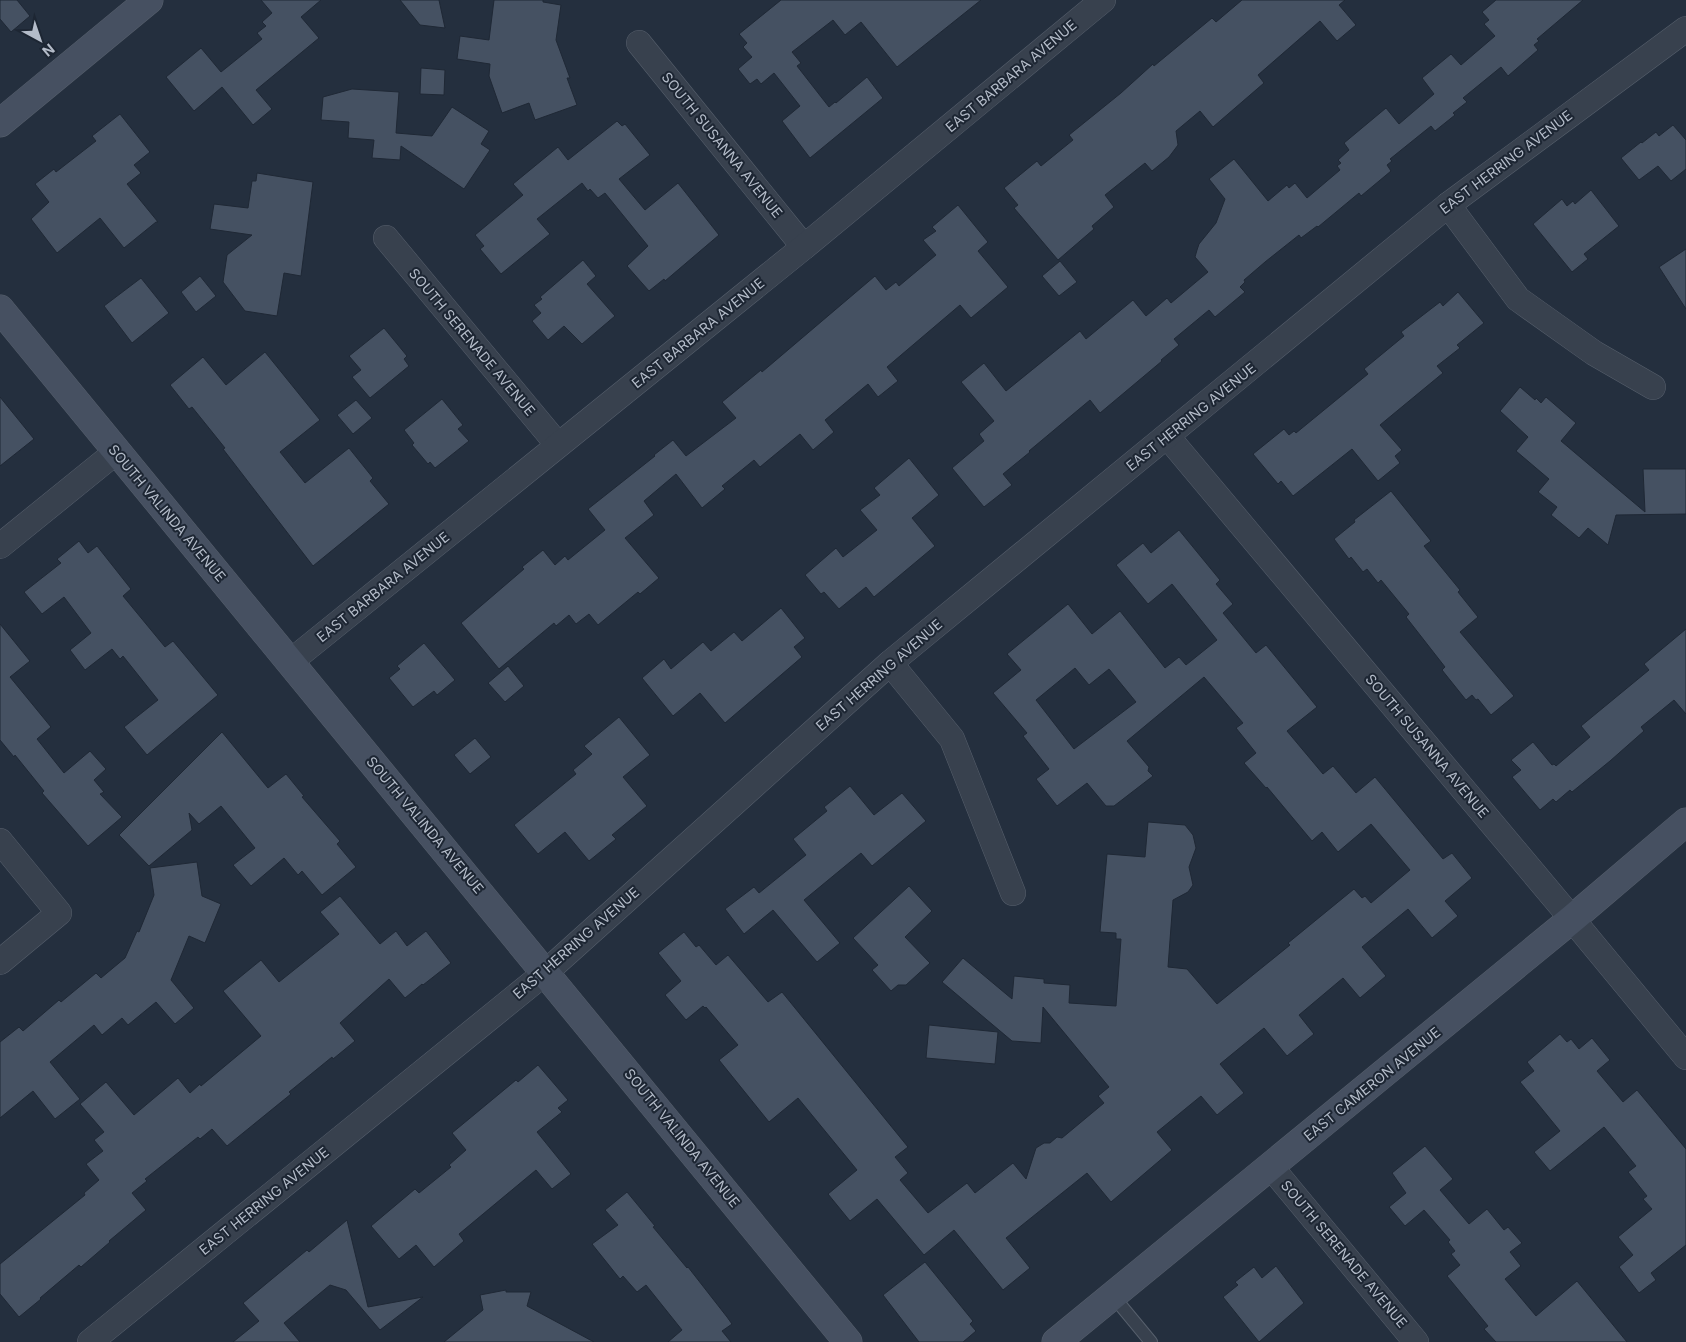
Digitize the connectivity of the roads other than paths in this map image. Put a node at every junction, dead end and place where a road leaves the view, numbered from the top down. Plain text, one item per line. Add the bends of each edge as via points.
1 (149, 0) edge
2 (1103, 0) edge
3 (1686, 29) edge
4 (639, 43) dead end
5 (0, 123) edge
6 (1448, 205) junction
7 (386, 238) dead end
8 (804, 247) junction
9 (0, 309) edge
10 (1654, 387) dead end
11 (1167, 436) junction
12 (558, 445) junction
13 (116, 452) junction
14 (0, 546) edge
15 (290, 662) junction
16 (890, 663) junction
17 (1686, 822) edge
18 (0, 841) edge
19 (1013, 893) dead end
20 (1572, 919) junction
21 (0, 962) edge
22 (546, 972) junction
23 (1686, 1057) edge
24 (1271, 1167) junction
25 (1113, 1296) junction
26 (90, 1342) edge
27 (848, 1342) edge
28 (1056, 1342) edge
29 (1151, 1342) edge
30 (1416, 1342) edge

1 - 5 main road
2 - 8 street, EAST BARBARA AVENUE
3 - 6 street, EAST HERRING AVENUE
4 - 8 street, SOUTH SUSANNA AVENUE
6 - 10 street via 1518,299 1594,352
6 - 11 street, EAST HERRING AVENUE
7 - 12 street, SOUTH SERENADE AVENUE
8 - 12 street, EAST BARBARA AVENUE
9 - 13 main road, SOUTH VALINDA AVENUE
11 - 16 street, EAST HERRING AVENUE
11 - 20 street, SOUTH SUSANNA AVENUE
12 - 15 street, EAST BARBARA AVENUE
13 - 14 street
13 - 15 main road, SOUTH VALINDA AVENUE
15 - 22 main road, SOUTH VALINDA AVENUE
16 - 19 street via 952,739
16 - 22 street, EAST HERRING AVENUE
17 - 20 main road, EAST CAMERON AVENUE
18 - 21 street via 60,913
20 - 23 street, SOUTH SUSANNA AVENUE
20 - 24 main road, EAST CAMERON AVENUE
22 - 26 street, EAST HERRING AVENUE
22 - 27 main road, SOUTH VALINDA AVENUE
24 - 25 main road, EAST CAMERON AVENUE
24 - 30 street, SOUTH SERENADE AVENUE
25 - 28 main road, EAST CAMERON AVENUE
25 - 29 lane

